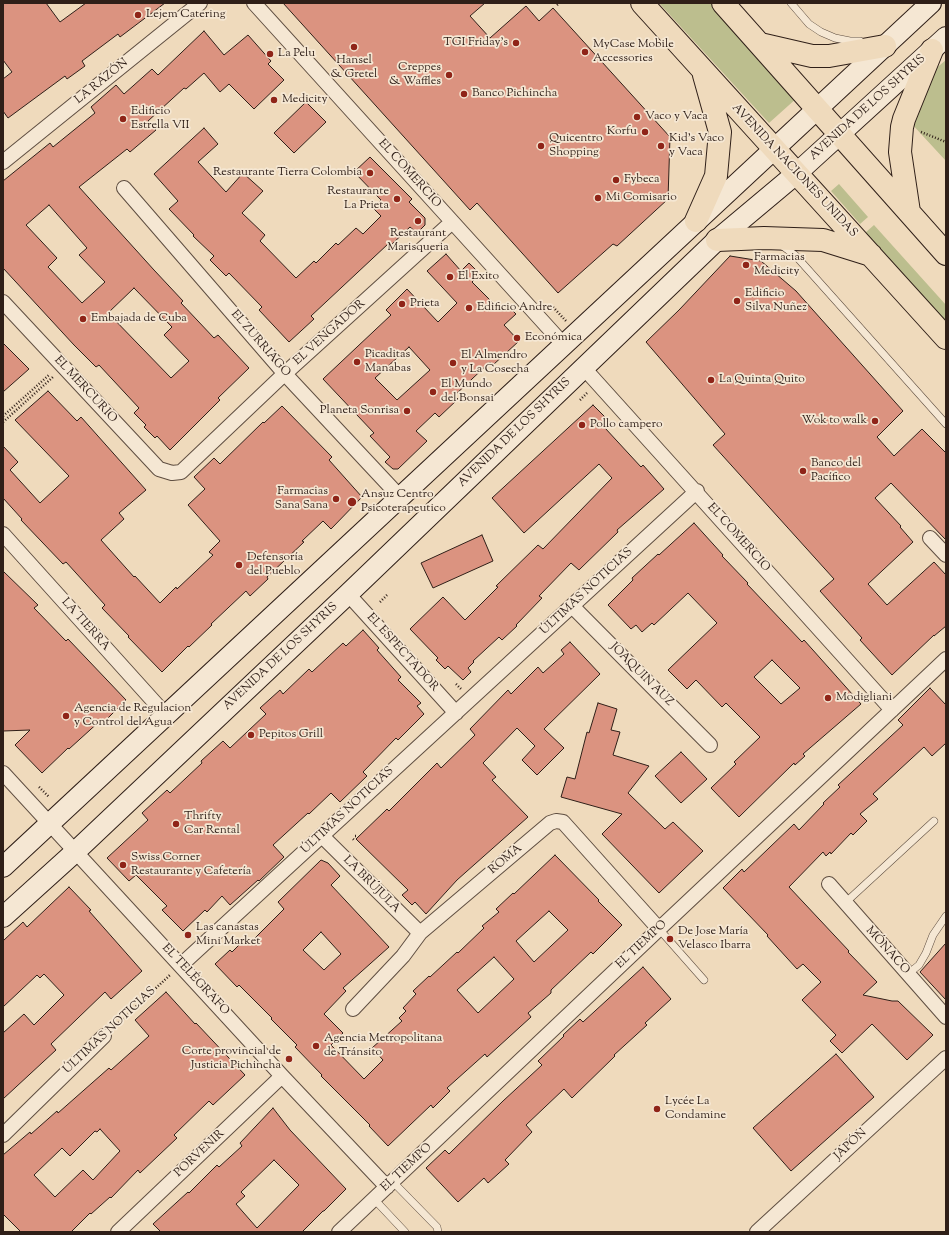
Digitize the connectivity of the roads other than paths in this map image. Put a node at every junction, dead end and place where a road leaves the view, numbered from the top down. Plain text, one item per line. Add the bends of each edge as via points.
1 (200, 3) edge
2 (254, 3) edge
3 (642, 3) edge
4 (723, 3) edge
5 (791, 3) edge
6 (931, 3) edge
7 (879, 42) junction
8 (760, 44) junction
9 (939, 44) edge
10 (703, 72) junction
11 (817, 108) junction
12 (840, 134) junction
13 (774, 149) junction
14 (3, 162) edge
15 (797, 173) junction
16 (124, 188) dead end
17 (909, 212) junction
18 (696, 221) junction
19 (452, 222) junction
20 (773, 238) junction
21 (717, 240) junction
22 (946, 254) edge
23 (872, 256) junction
24 (3, 302) edge
25 (946, 338) edge
26 (564, 345) junction
27 (584, 367) junction
28 (286, 374) junction
29 (946, 424) edge
30 (172, 473) joint
31 (696, 491) junction
32 (400, 497) junction
33 (3, 534) edge
34 (930, 538) dead end
35 (946, 555) edge
36 (348, 594) junction
37 (572, 606) junction
38 (946, 660) edge
39 (892, 710) junction
40 (456, 713) junction
41 (166, 715) junction
42 (710, 745) dead end
43 (3, 773) edge
44 (934, 821) dead end
45 (50, 823) junction
46 (322, 836) junction
47 (75, 852) junction
48 (3, 867) edge
49 (829, 884) dead end
50 (845, 903) junction
51 (946, 916) edge
52 (3, 917) edge
53 (659, 929) junction
54 (420, 933) junction
55 (181, 965) junction
56 (908, 974) junction
57 (704, 980) dead end
58 (352, 1009) dead end
59 (946, 1017) edge
60 (104, 1036) road end
61 (946, 1058) edge
62 (282, 1076) junction
63 (3, 1135) edge
64 (390, 1184) junction
65 (374, 1199) junction
66 (118, 1232) edge
67 (339, 1232) edge
68 (406, 1232) edge
69 (438, 1232) edge
70 (757, 1232) edge

1 - 14 street, LA RAZÓN
2 - 19 street, EL COMERCIO
3 - 10 main road, AVENIDA NACIONES UNIDAS
4 - 8 main road
5 - 7 lane via 821,32 850,41
6 - 7 main road
7 - 8 main road via 829,56 812,56
7 - 11 main road
8 - 11 main road
9 - 12 main road, AVENIDA DE LOS SHYRIS
9 - 17 main road via 902,127 900,152
10 - 13 main road, AVENIDA NACIONES UNIDAS
10 - 18 main road via 720,132 716,176
11 - 12 main road
11 - 13 main road
12 - 15 main road, AVENIDA DE LOS SHYRIS
12 - 17 main road
13 - 15 main road, AVENIDA NACIONES UNIDAS
13 - 18 main road
15 - 21 main road, AVENIDA DE LOS SHYRIS
15 - 23 main road, AVENIDA NACIONES UNIDAS
16 - 28 street, EL ZURRIAGO
17 - 22 main road
18 - 26 main road
19 - 26 street, EL COMERCIO
19 - 28 street, EL VENGADOR
20 - 21 main road
20 - 23 main road via 823,240
20 - 29 lane via 795,255
21 - 27 main road, AVENIDA DE LOS SHYRIS
23 - 25 main road, AVENIDA NACIONES UNIDAS
24 - 30 street, EL MERCURIO via 159,469
26 - 32 main road
27 - 31 street, EL COMERCIO
27 - 36 main road, AVENIDA DE LOS SHYRIS
28 - 30 street, EL VENGADOR via 181,472
28 - 32 street, EL ZURRIAGO
31 - 37 street, ÚLTIMAS NOTICIAS
31 - 39 street, EL COMERCIO
32 - 41 main road
33 - 41 street, LA TIERRA
34 - 35 street
36 - 40 street, EL ESPECTADOR
36 - 47 main road, AVENIDA DE LOS SHYRIS
37 - 40 street, ÚLTIMAS NOTICIAS
37 - 42 street, JOAQUIN AUZ
38 - 39 street, EL TIEMPO
39 - 53 street, EL TIEMPO
40 - 46 street, ÚLTIMAS NOTICIAS
41 - 45 main road
43 - 45 street, EL TELÉGRAFO
44 - 50 lane
45 - 47 street, EL TELÉGRAFO
45 - 48 main road
46 - 54 street, LA BRÚJULA
46 - 55 street, ÚLTIMAS NOTICIAS
47 - 52 main road, AVENIDA DE LOS SHYRIS
47 - 55 street, EL TELÉGRAFO
49 - 50 street, MÓNACO
50 - 56 street, MÓNACO
51 - 56 lane via 933,935 919,965
53 - 54 street, ROMA via 563,822 556,821 550,823
53 - 57 lane
53 - 64 street, EL TIEMPO
54 - 58 street, ROMA via 403,956
55 - 62 street, EL TELÉGRAFO
56 - 59 street, MÓNACO
60 - 63 street, ÚLTIMAS NOTICIAS
61 - 70 street, JAPÓN
62 - 64 street, EL TELÉGRAFO
62 - 66 street, PORVENIR
64 - 65 street, EL TIEMPO
64 - 69 lane via 437,1227
65 - 67 street, EL TIEMPO
65 - 68 lane

